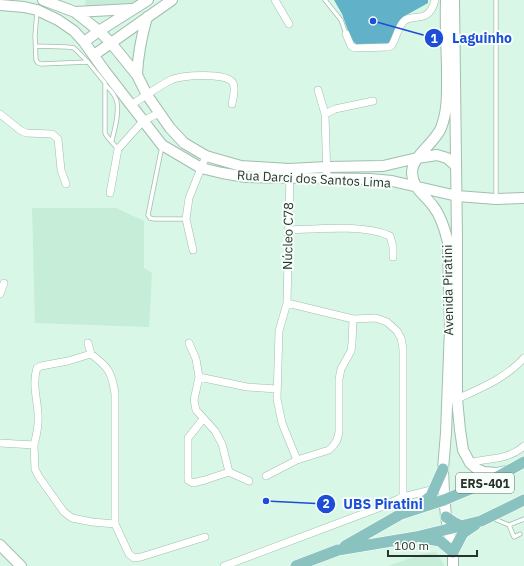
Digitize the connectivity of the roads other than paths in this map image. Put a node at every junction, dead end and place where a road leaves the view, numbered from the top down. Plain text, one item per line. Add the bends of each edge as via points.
1 (43, 0) edge
2 (148, 0) edge
3 (172, 0) edge
4 (275, 0) edge
5 (326, 0) edge
6 (435, 0) edge
7 (446, 0) edge
8 (454, 0) edge
9 (496, 0) edge
10 (0, 5) edge
11 (134, 9) junction
12 (37, 10) junction
13 (75, 12) junction
14 (147, 17) junction
15 (289, 24) dead end
16 (99, 31) junction
17 (346, 34) joint
18 (84, 42) junction
19 (111, 43) junction
20 (36, 46) junction
21 (91, 59) junction
22 (137, 75) junction
23 (105, 84) junction
24 (318, 90) dead end
25 (147, 95) junction
26 (373, 101) dead end
27 (232, 104) dead end
28 (131, 105) junction
29 (159, 113) junction
30 (0, 114) edge
31 (325, 114) junction
32 (143, 121) junction
33 (112, 140) junction
34 (162, 145) junction
35 (118, 149) junction
36 (206, 156) junction
37 (417, 158) junction
38 (456, 166) junction
39 (327, 167) junction
40 (201, 168) junction
41 (290, 174) junction
42 (328, 178) junction
43 (66, 184) dead end
44 (416, 187) junction
45 (110, 193) dead end
46 (457, 196) junction
47 (524, 198) edge
48 (496, 199) junction
49 (186, 219) junction
50 (288, 230) junction
51 (193, 250) dead end
52 (393, 257) dead end
53 (4, 283) dead end
54 (0, 294) edge
55 (287, 303) junction
56 (353, 319) junction
57 (88, 343) dead end
58 (189, 343) dead end
59 (91, 354) junction
60 (524, 358) edge
61 (199, 377) junction
62 (277, 389) junction
63 (457, 399) junction
64 (203, 418) junction
65 (460, 430) junction
66 (446, 433) junction
67 (0, 443) edge
68 (34, 445) junction
69 (524, 446) edge
70 (297, 460) junction
71 (470, 463) junction
72 (520, 464) edge
73 (444, 469) junction
74 (229, 472) junction
75 (266, 476) dead end
76 (249, 481) dead end
77 (435, 489) junction
78 (404, 497) junction
79 (444, 500) junction
80 (524, 500) edge
81 (401, 514) junction
82 (446, 517) junction
83 (485, 519) junction
84 (524, 519) edge
85 (115, 524) junction
86 (509, 525) junction
87 (461, 526) junction
88 (517, 529) dead end
89 (449, 530) junction
90 (512, 531) junction
91 (520, 534) dead end
92 (205, 536) dead end
93 (416, 537) junction
94 (0, 545) edge
95 (338, 550) junction
96 (453, 552) junction
97 (21, 566) edge
98 (224, 566) edge
99 (296, 566) edge
100 (453, 566) edge

1 - 13 street, Rua Darci dos Santos Lima
2 - 11 street
3 - 14 street
4 - 15 street
5 - 17 lane via 341,20
6 - 17 street via 432,8 424,16 403,21 389,47 355,48 351,46
7 - 37 street via 445,116 437,136
8 - 38 street, Avenida Piratini
9 - 48 lane
10 - 12 street, Rua Darci dos Santos Lima
11 - 13 street
11 - 16 street
12 - 18 street, Rua Darci dos Santos Lima via 64,24
12 - 20 lane
13 - 16 street, Rua Darci dos Santos Lima
14 - 19 street
14 - 22 street via 140,40
16 - 18 street
16 - 19 street, Rua Darci dos Santos Lima
18 - 21 street, Rua Darci dos Santos Lima
19 - 21 street
19 - 22 street, Rua Darci dos Santos Lima
20 - 21 lane via 74,48
20 - 21 lane via 38,63
21 - 23 lane
21 - 28 street, Rua Darci dos Santos Lima
22 - 25 street, Rua Darci dos Santos Lima
23 - 33 lane via 105,130 106,136
23 - 33 lane via 117,102
24 - 31 street
25 - 27 street via 172,80 192,76 225,77 233,83
25 - 28 street
25 - 29 street, Rua Darci dos Santos Lima
26 - 31 street via 335,109
28 - 32 street, Rua Darci dos Santos Lima
29 - 32 street
29 - 36 street, Rua Darci dos Santos Lima via 180,139
30 - 43 street via 26,133 56,136
31 - 39 street
32 - 34 street, Rua Darci dos Santos Lima
32 - 35 street
33 - 35 lane
34 - 40 street, Rua Darci dos Santos Lima
34 - 49 lane via 148,215 154,219
35 - 45 street
36 - 40 street
36 - 41 street, Rua Darci dos Santos Lima via 241,166
37 - 38 street, Rua Darci dos Santos Lima via 442,156
37 - 39 street, Rua Darci dos Santos Lima via 383,166
37 - 44 street via 412,172
38 - 46 street, Avenida Piratini
39 - 41 street, Rua Darci dos Santos Lima
39 - 42 street
40 - 41 street, Rua Darci dos Santos Lima via 246,177
40 - 49 street via 189,198
41 - 42 street, Rua Darci dos Santos Lima
41 - 50 street, Núcleo C78
42 - 44 street, Rua Darci dos Santos Lima via 370,178
44 - 46 street, Rua Darci dos Santos Lima
44 - 66 street, Avenida Piratini via 439,216 448,242 450,328
46 - 48 street, Rua Darci dos Santos Lima
46 - 63 street, Avenida Piratini
47 - 48 street, Rua Darci dos Santos Lima
49 - 51 street
50 - 52 street via 360,230 383,233 390,236
50 - 55 street, Núcleo C78
53 - 54 street
55 - 56 street
55 - 62 street, Núcleo C78 via 279,331
56 - 70 street via 351,351 339,378 338,440 329,450
56 - 78 street via 376,318 387,322 401,338
57 - 59 street
58 - 61 street
59 - 68 street via 37,368 35,396 38,423
59 - 85 street via 108,369 115,394
60 - 63 street via 499,379
61 - 62 street via 247,387
61 - 64 street via 194,400 196,410
62 - 70 street, Núcleo C78 via 279,410
63 - 65 street, Avenida Piratini
64 - 74 street via 215,431 222,444
64 - 74 street via 188,438 188,480 193,483
65 - 66 street
65 - 71 street, Avenida Piratini via 463,450
66 - 73 street, Avenida Piratini
67 - 68 street
68 - 85 street via 35,469 64,512 72,518
69 - 71 street via 509,456
70 - 75 street
71 - 72 street via 484,472 497,473
72 - 79 main road, ERS-401 via 492,480
73 - 77 main road
73 - 79 street, Avenida Piratini
74 - 76 street
77 - 78 street
77 - 81 main road via 420,506
78 - 98 street
79 - 81 main road, ERS-401
79 - 82 street, Avenida Piratini
80 - 83 main road, ERS-401
81 - 95 main road, ERS-401
82 - 87 main road
82 - 89 street, Avenida Piratini
83 - 86 lane
83 - 87 main road, ERS-401
83 - 96 main road via 463,532
84 - 86 lane
85 - 92 street via 129,554 134,558
86 - 90 lane
87 - 89 main road, ERS-401
88 - 90 lane
89 - 93 main road, ERS-401
89 - 96 street, Avenida Piratini
90 - 91 lane via 514,536
93 - 95 main road, ERS-401
93 - 96 main road via 434,539
94 - 97 street
95 - 99 main road, ERS-401
96 - 100 street, Avenida Piratini

